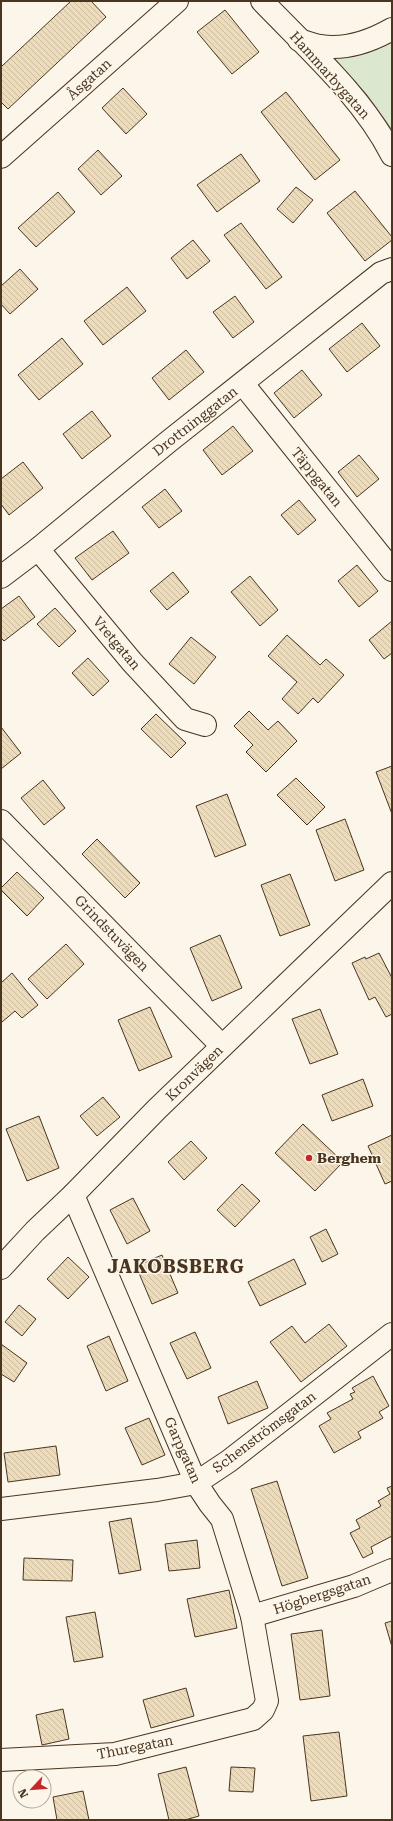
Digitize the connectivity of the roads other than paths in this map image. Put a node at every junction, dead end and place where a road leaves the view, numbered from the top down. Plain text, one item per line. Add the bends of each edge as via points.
1 (177, 1) edge
2 (262, 1) edge
3 (392, 28) edge
4 (299, 40) junction
5 (392, 155) edge
6 (1, 158) edge
7 (392, 269) edge
8 (243, 384) junction
9 (38, 549) junction
10 (392, 570) edge
11 (1, 577) edge
12 (205, 725) dead end
13 (4, 830) edge
14 (392, 883) edge
15 (222, 1046) junction
16 (73, 1195) junction
17 (1, 1268) edge
18 (392, 1334) edge
19 (196, 1482) junction
20 (1, 1508) edge
21 (392, 1570) edge
22 (252, 1616) junction
23 (263, 1710) joint
24 (1, 1760) edge

1 - 6 street, Åsgatan
2 - 4 street, Hammarbygatan
3 - 4 street via 364,43 321,46
4 - 5 street, Hammarbygatan via 350,93 381,132
7 - 8 street, Drottninggatan via 381,273
8 - 9 street, Drottninggatan
8 - 10 street, Täppgatan
9 - 11 street, Drottninggatan
9 - 12 street, Vretgatan via 132,662 185,719
13 - 15 street, Grindstuvägen via 101,922
14 - 15 street, Kronvägen
15 - 16 street, Kronvägen
16 - 17 street, Kronvägen
16 - 19 street, Garpgatan
18 - 19 street, Schenströmsgatan via 228,1461
19 - 20 street, Schenströmsgatan via 157,1490
19 - 22 street, Garpgatan via 222,1519
21 - 22 street, Högbergsgatan via 354,1586
22 - 23 street, Garpgatan via 267,1701
23 - 24 street, Thuregatan via 253,1719 115,1754

